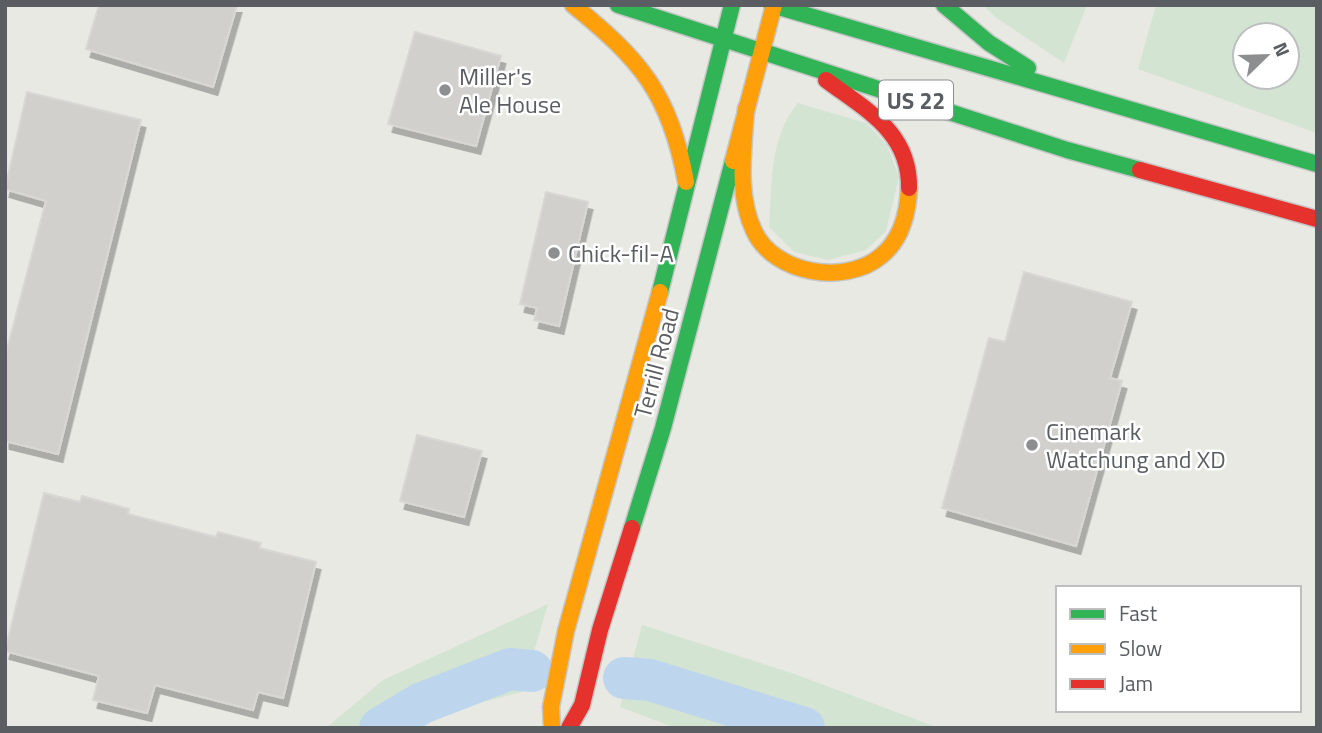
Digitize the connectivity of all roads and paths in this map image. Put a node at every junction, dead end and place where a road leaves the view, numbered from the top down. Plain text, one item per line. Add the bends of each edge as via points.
1 (573, 5) edge
2 (618, 5) edge
3 (732, 5) edge
4 (774, 5) edge
5 (944, 5) edge
6 (722, 39) junction
7 (763, 52) junction
8 (810, 68) junction
9 (1063, 89) junction
10 (746, 108) junction
11 (1317, 164) edge
12 (686, 182) junction
13 (1317, 219) edge
14 (552, 728) edge
15 (569, 728) edge

1 - 12 main road via 644,68 678,134
2 - 6 main road, US 22
3 - 6 main road, Terrill Road
4 - 7 main road, Terrill Road
4 - 9 main road, US 22
5 - 9 main road via 989,43
6 - 7 main road, US 22
6 - 12 main road, Terrill Road
7 - 8 main road, US 22
7 - 10 main road, Terrill Road
8 - 10 main road via 891,133 907,158 909,198 900,232 871,264 818,273 783,261 758,240 745,203
8 - 13 main road, US 22 via 1067,150
9 - 11 main road, US 22
10 - 15 main road, Terrill Road via 663,428 600,630 582,705
12 - 14 main road, Terrill Road via 658,301 566,631 551,707

